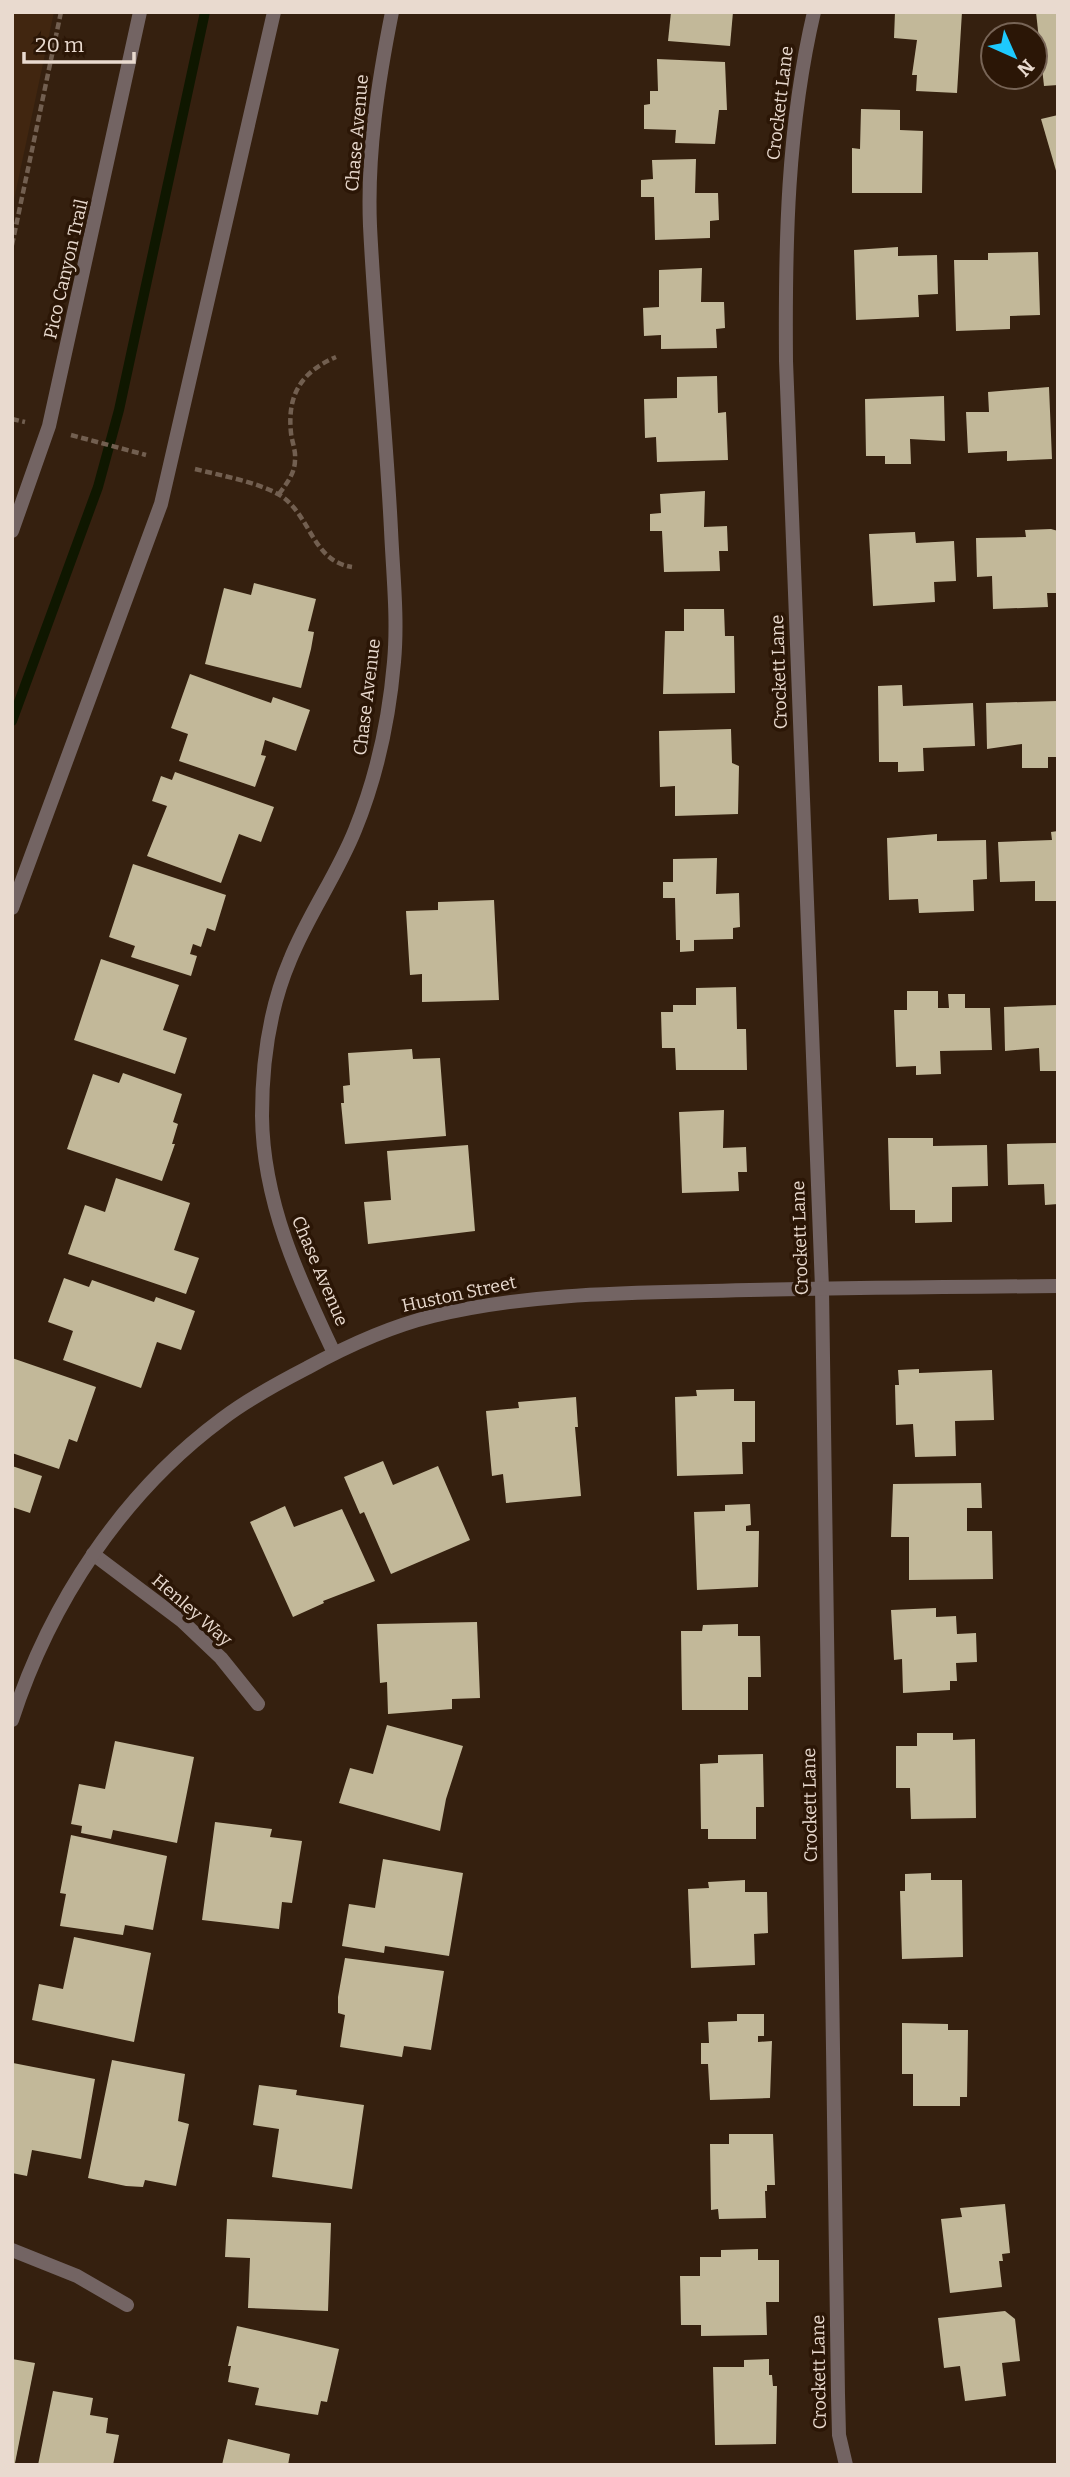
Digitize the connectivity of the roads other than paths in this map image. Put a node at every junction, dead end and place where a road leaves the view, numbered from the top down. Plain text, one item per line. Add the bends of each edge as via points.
1 (140, 12) edge
2 (274, 12) edge
3 (392, 12) edge
4 (814, 12) edge
5 (12, 531) edge
6 (12, 908) edge
7 (1058, 1286) edge
8 (822, 1288) junction
9 (334, 1353) junction
10 (93, 1554) junction
11 (258, 1704) dead end
12 (12, 1720) edge
13 (12, 2250) edge
14 (127, 2305) dead end
15 (846, 2465) edge

1 - 5 street, Pico Canyon Trail via 49,426
2 - 6 street via 161,504
3 - 9 street, Chase Avenue via 378,84 370,223 384,388 395,659 375,779 354,834 289,961 271,1018 262,1119 279,1227
4 - 8 street, Crockett Lane via 795,117 786,361
7 - 8 street, Huston Street
8 - 9 street, Huston Street via 560,1294 430,1317
8 - 15 street, Crockett Lane via 838,2394 839,2435
9 - 10 street, Huston Street via 221,1419 171,1462
10 - 11 street, Henley Way via 182,1621 221,1658
10 - 12 street, Huston Street via 52,1620
13 - 14 street via 77,2276

